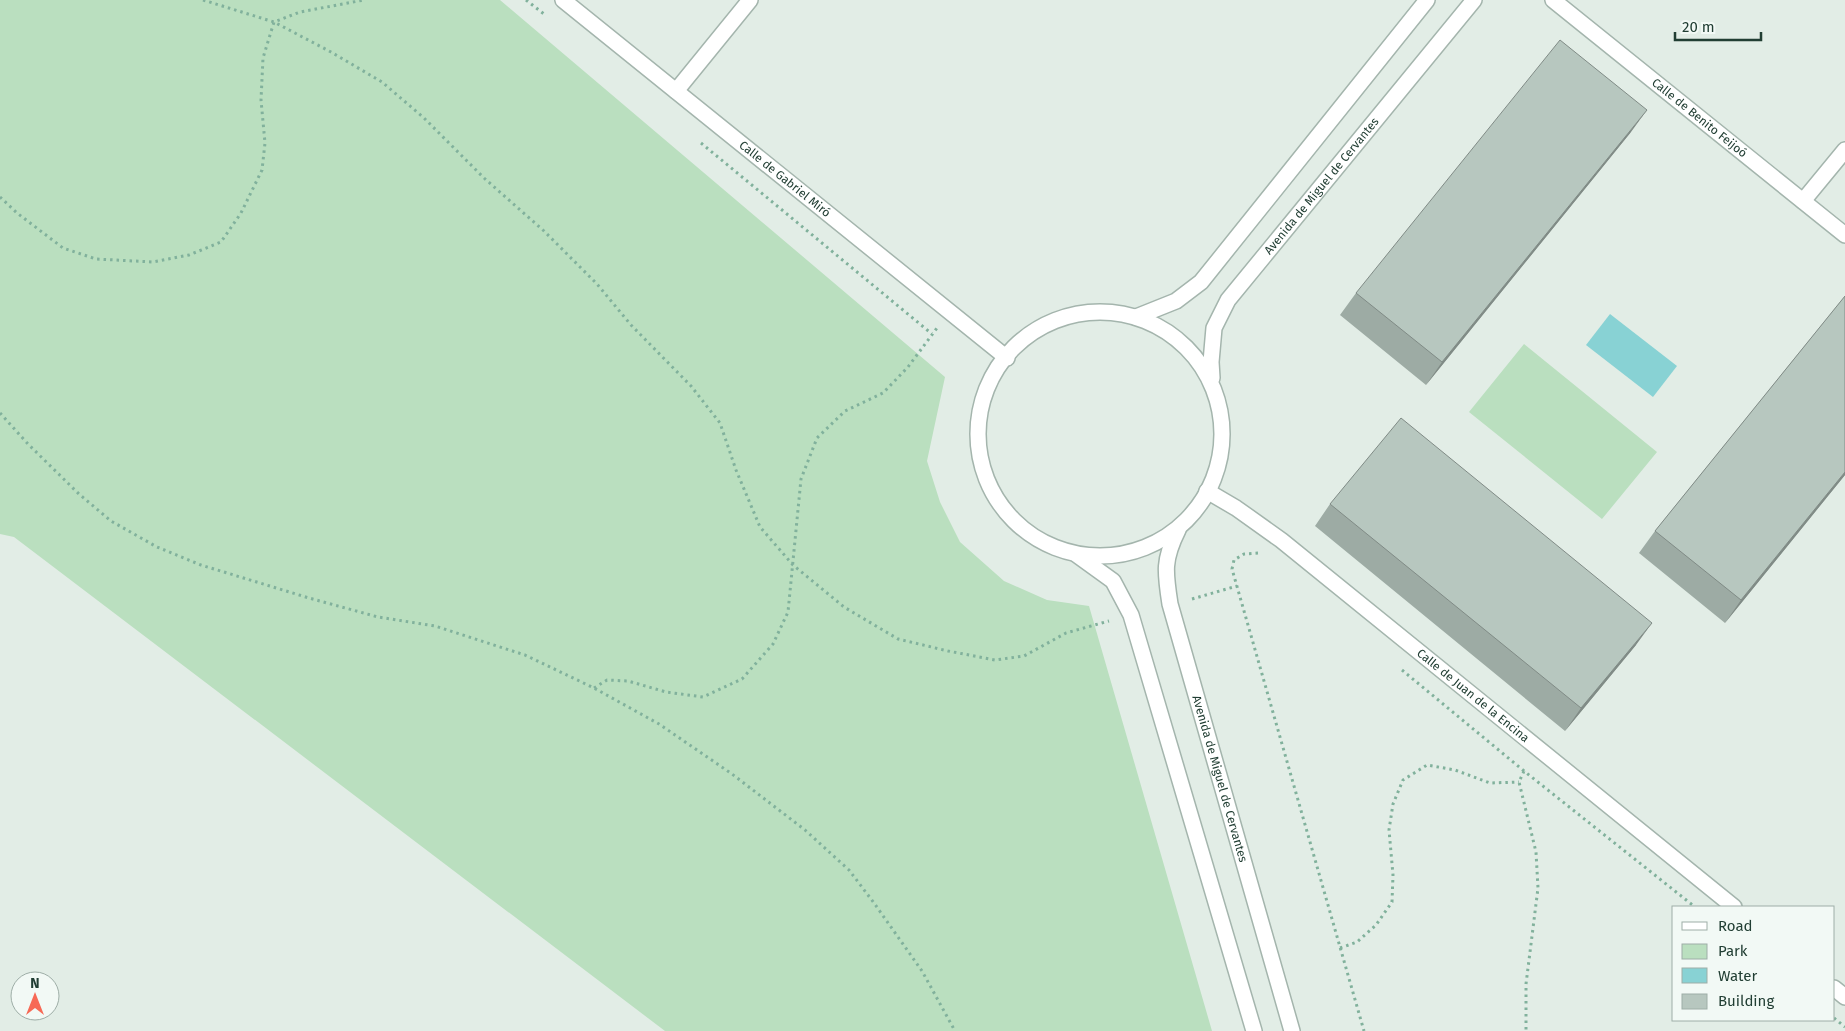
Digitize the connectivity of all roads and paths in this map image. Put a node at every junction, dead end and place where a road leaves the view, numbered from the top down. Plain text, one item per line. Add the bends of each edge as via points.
1 (203, 0) edge
2 (364, 0) edge
3 (526, 0) edge
4 (563, 0) edge
5 (750, 0) edge
6 (1427, 0) edge
7 (1474, 0) edge
8 (1553, 0) edge
9 (549, 18) dead end
10 (274, 22) junction
11 (676, 91) junction
12 (695, 138) dead end
13 (1845, 150) edge
14 (0, 197) edge
15 (1803, 201) junction
16 (1845, 235) edge
17 (1136, 317) junction
18 (1007, 358) junction
19 (1214, 390) junction
20 (0, 413) edge
21 (1207, 492) junction
22 (1181, 524) junction
23 (1077, 555) junction
24 (1264, 556) dead end
25 (793, 565) junction
26 (1066, 633) dead end
27 (1394, 664) dead end
28 (594, 688) junction
29 (1524, 771) junction
30 (1519, 782) junction
31 (1694, 906) edge
32 (1733, 906) edge
33 (1340, 948) junction
34 (1835, 1019) edge
35 (1845, 1027) edge
36 (956, 1031) edge
37 (1254, 1031) edge
38 (1292, 1031) edge
39 (1364, 1031) edge
40 (1526, 1031) edge

1 - 10 path
2 - 10 path via 300,12
3 - 9 path
4 - 11 street, Calle de Gabriel Miró
5 - 11 street
6 - 17 street via 1201,282 1176,301
7 - 19 street, Avenida de Miguel de Cervantes via 1228,300 1214,328 1211,362
8 - 15 street, Calle de Benito Feijoó
10 - 14 path via 263,58 261,100 265,143 262,170 241,213 221,242 189,255 153,262 96,259 63,248
10 - 25 path via 382,82 424,118 597,284 631,325 691,386 720,423 760,527
11 - 18 street, Calle de Gabriel Miró
12 - 25 path via 932,334 908,367 883,393 845,412 817,438 801,480
13 - 15 street
15 - 16 street, Calle de Benito Feijoó
17 - 18 street via 1108,311 1056,319 1023,338
17 - 19 street via 1173,335 1202,366
18 - 23 street via 989,379 978,413 978,454 986,483 1012,521 1034,538
19 - 21 street via 1222,418 1221,459
20 - 28 path via 79,494 111,521 158,546 201,565 309,598 378,617 435,626 525,655
21 - 22 street via 1202,503
21 - 32 street, Calle de Juan de la Encina via 1281,540
22 - 23 street via 1167,537 1120,556
22 - 38 street, Avenida de Miguel de Cervantes via 1168,550 1166,575 1170,604
23 - 37 street via 1113,581 1131,615
24 - 33 path via 1256,552 1244,554 1234,560 1232,569
25 - 26 path via 844,607 898,639 995,660 1024,656
25 - 28 path via 788,612 773,644 742,679 704,697 666,692 628,681 606,680
27 - 29 path
28 - 36 path via 659,724 732,774 805,830 849,870 922,971
29 - 30 path
29 - 31 path
30 - 33 path via 1490,783 1455,770 1427,765 1403,780 1393,804 1389,830 1392,902 1370,931 1357,942
30 - 40 path via 1536,852 1538,888 1526,984
33 - 39 path
34 - 35 path

